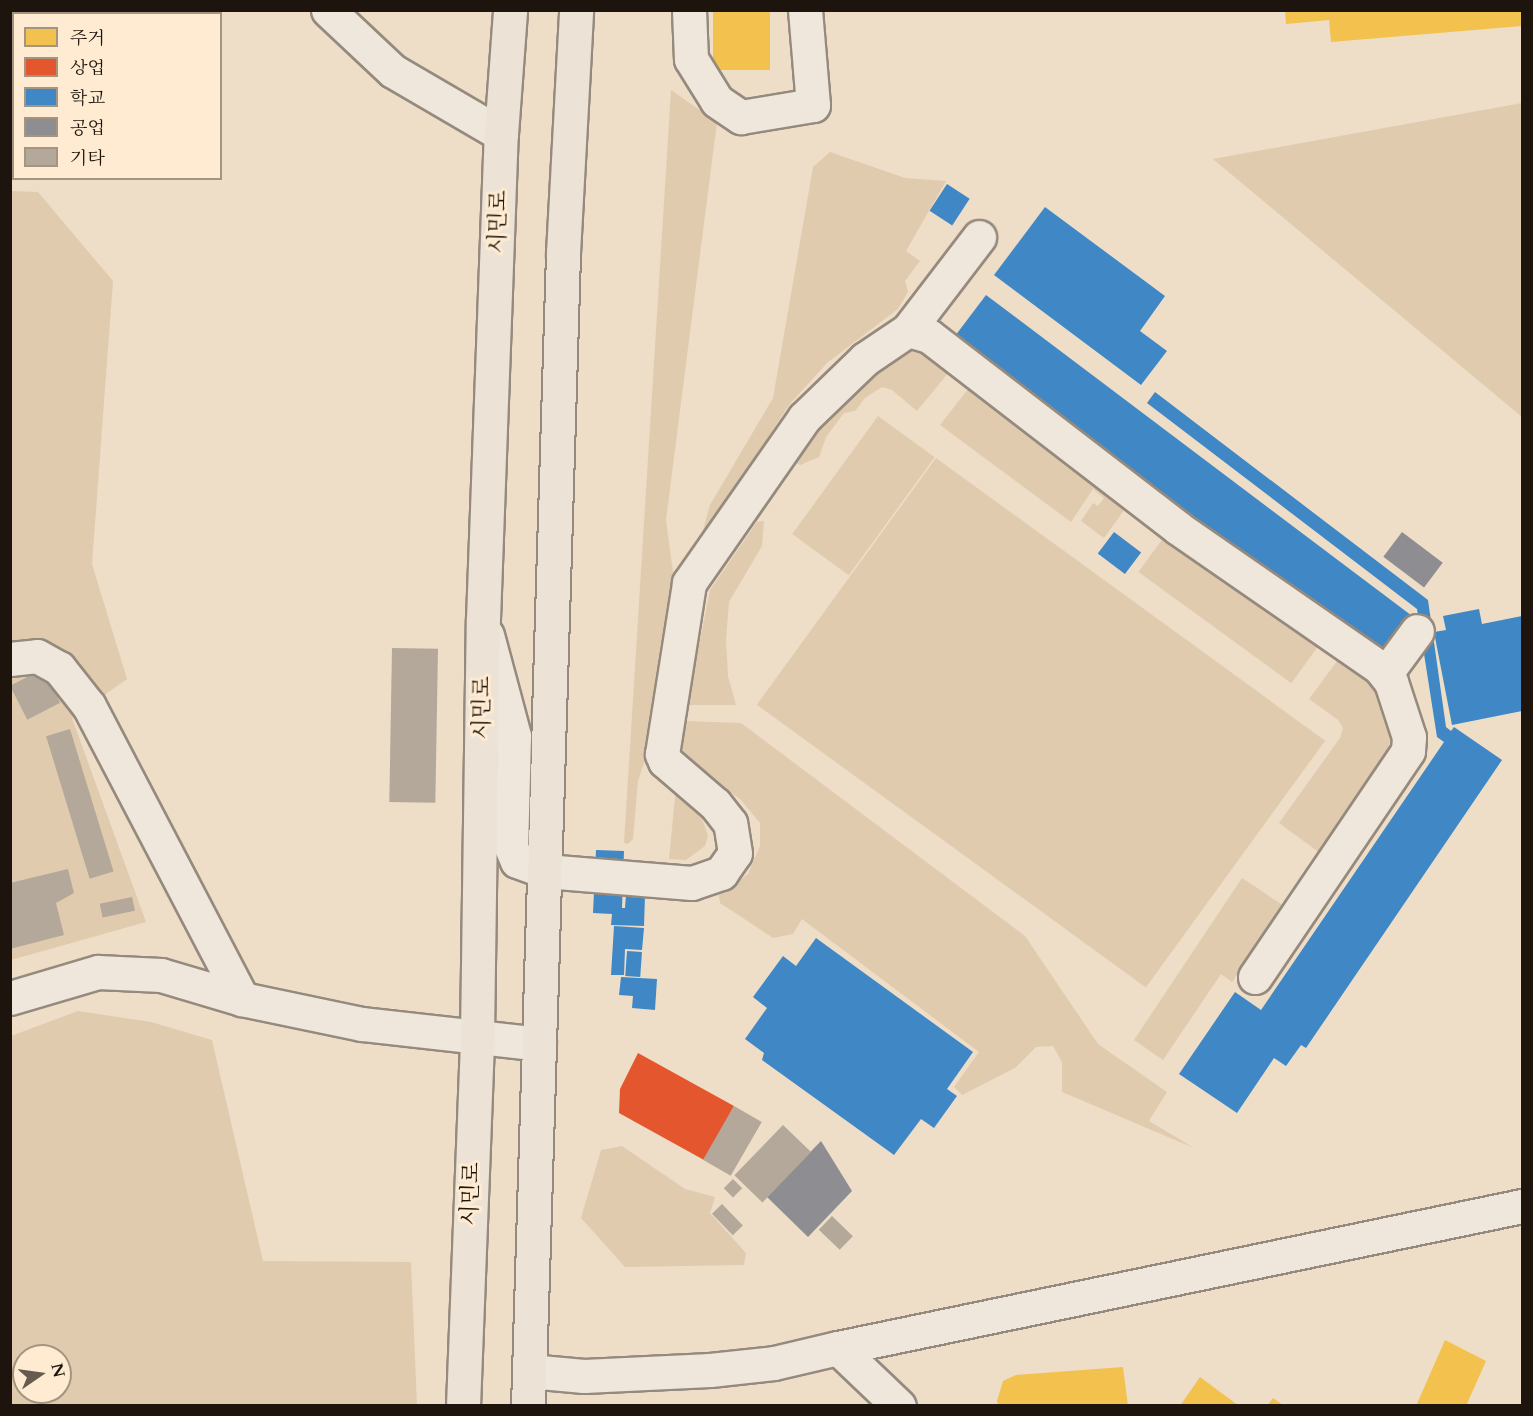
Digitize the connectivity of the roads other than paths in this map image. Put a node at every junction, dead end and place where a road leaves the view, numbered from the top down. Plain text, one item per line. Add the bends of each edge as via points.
1 (328, 10) edge
2 (510, 10) edge
3 (576, 10) edge
4 (689, 10) edge
5 (805, 10) edge
6 (501, 134) junction
7 (979, 237) dead end
8 (908, 330) junction
9 (684, 547) dead end
10 (689, 583) junction
11 (483, 619) junction
12 (1417, 631) dead end
13 (10, 659) edge
14 (1380, 668) junction
15 (545, 871) junction
16 (1255, 977) dead end
17 (10, 998) edge
18 (242, 999) junction
19 (477, 1036) junction
20 (539, 1044) junction
21 (1522, 1206) edge
22 (838, 1348) junction
23 (529, 1371) junction
24 (463, 1406) edge
25 (528, 1406) edge
26 (899, 1406) edge

1 - 6 street via 393,71
2 - 6 main road, 시민로
3 - 15 main road via 563,253
4 - 5 street via 692,58 717,101 741,117 813,105
6 - 11 main road, 시민로
7 - 8 street
8 - 10 street via 840,380 804,418
8 - 14 street via 928,336 1178,528
9 - 10 street
10 - 15 street via 662,754 730,823 735,842 729,864 712,877 692,883
11 - 15 street via 514,736 513,855 527,867
11 - 19 main road, 시민로
12 - 14 street via 1392,665
13 - 18 street via 37,656 58,668 89,706
14 - 16 street via 1391,682 1409,737 1408,751
15 - 20 main road
17 - 18 street via 98,972 161,975
18 - 19 street via 362,1024
19 - 20 street
19 - 24 main road, 시민로
20 - 23 main road
21 - 22 street
22 - 23 street via 774,1363 710,1370 584,1376
22 - 26 street
23 - 25 main road

